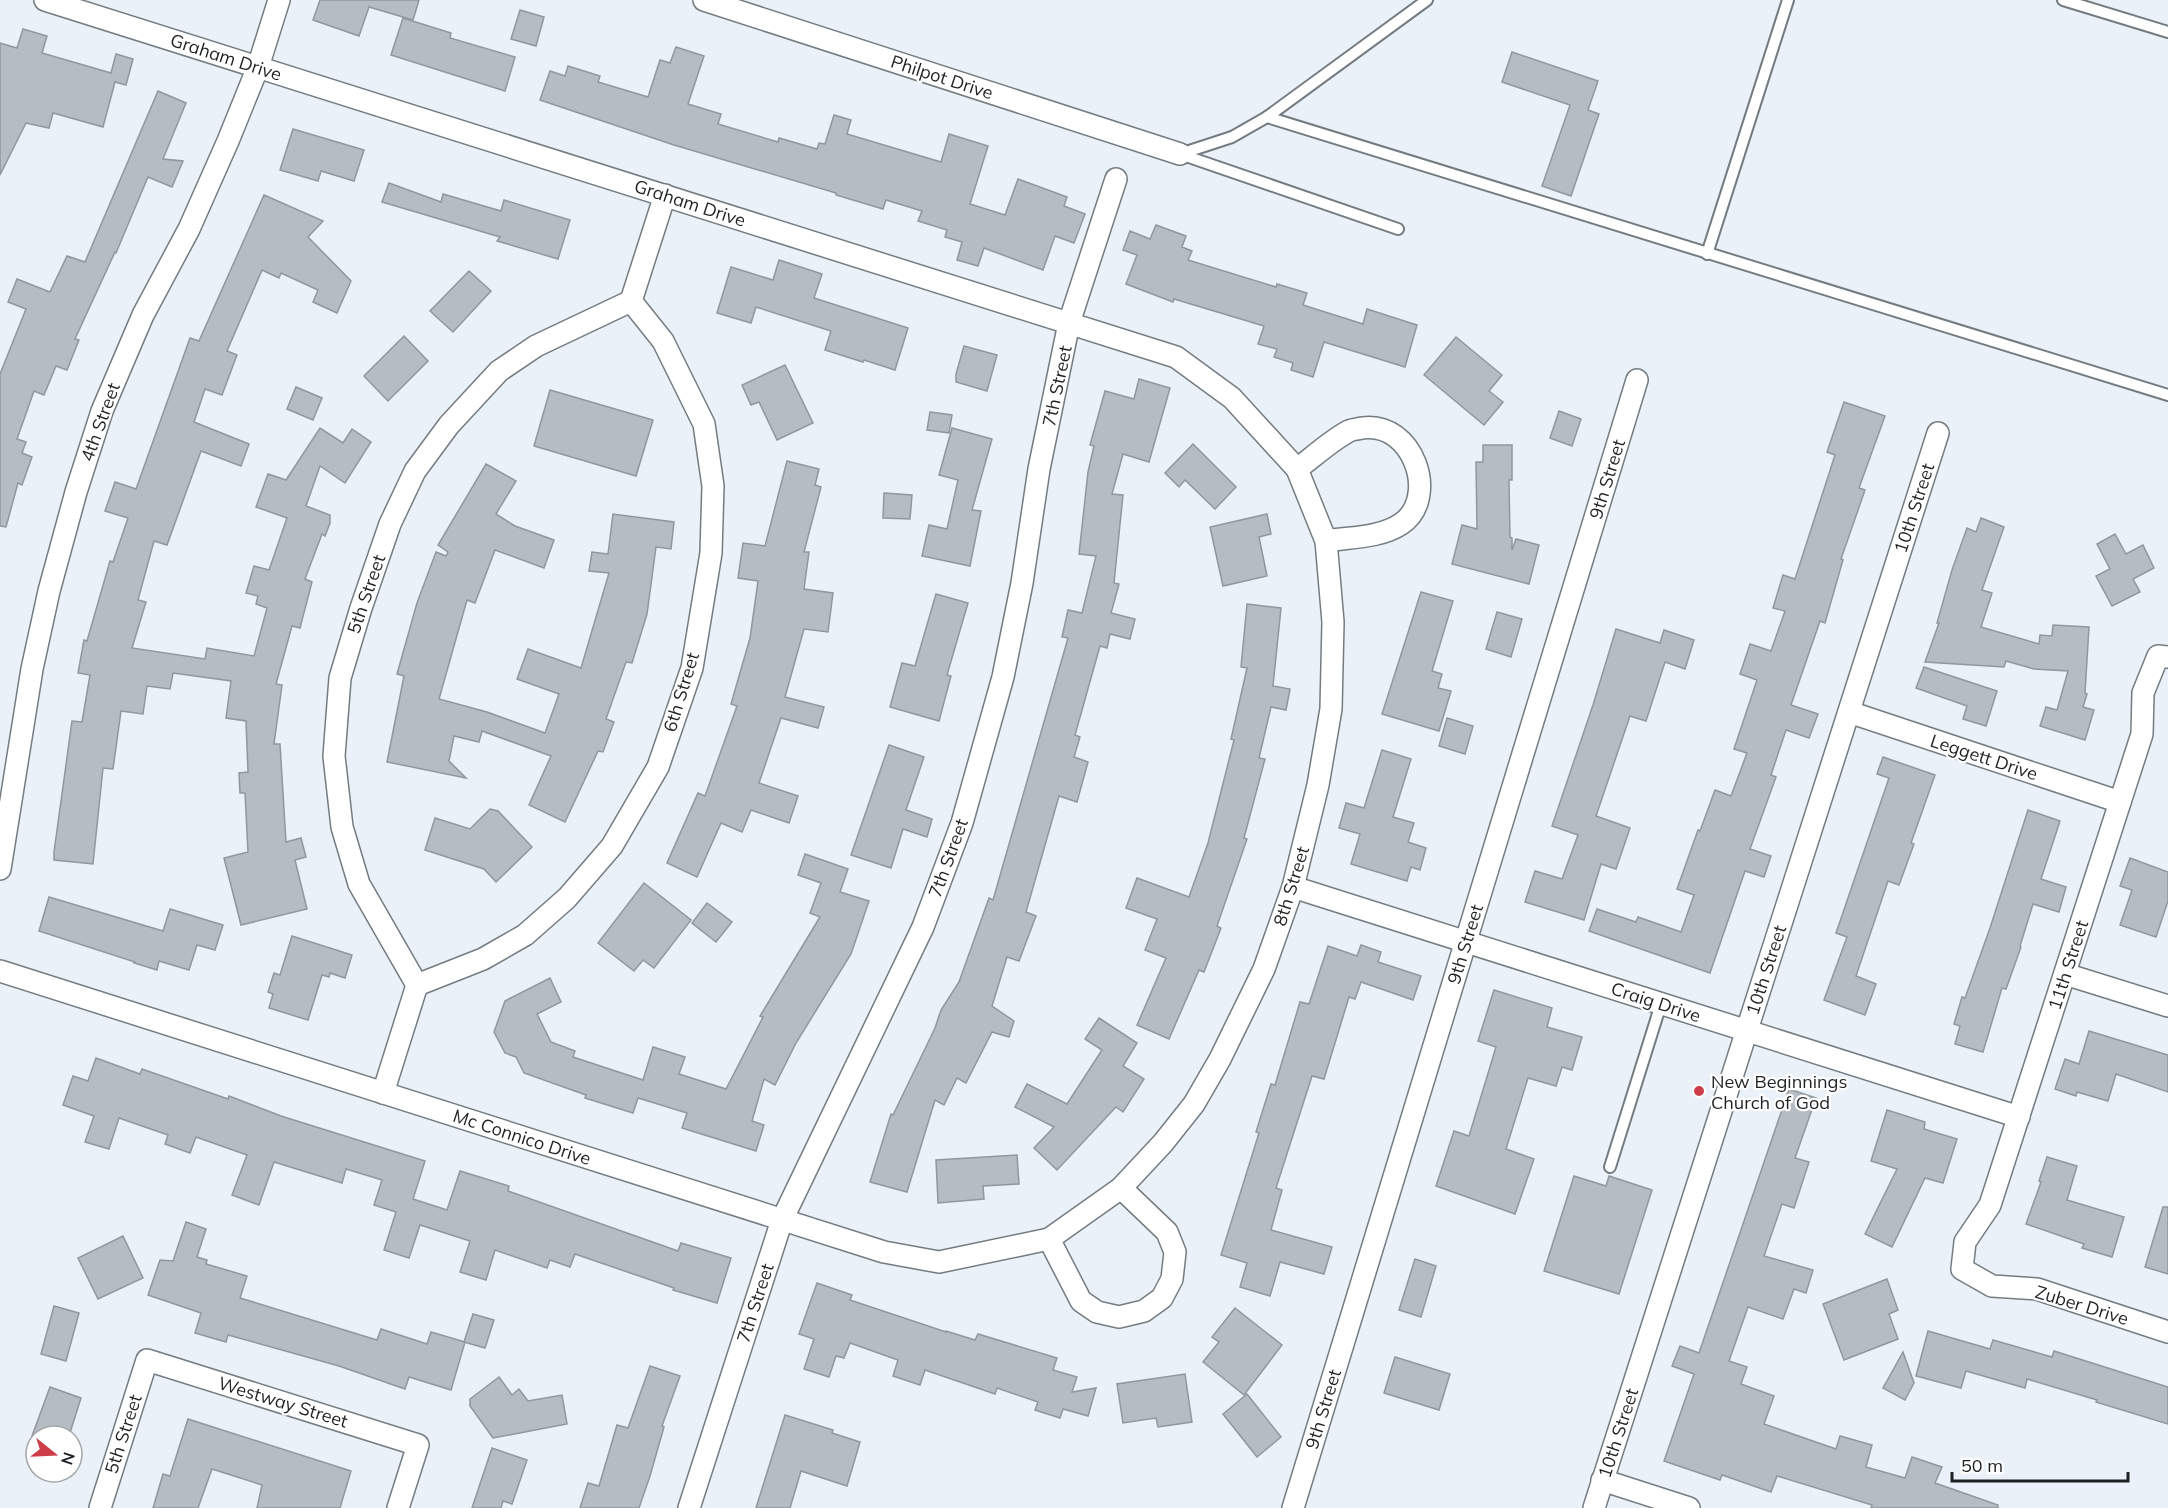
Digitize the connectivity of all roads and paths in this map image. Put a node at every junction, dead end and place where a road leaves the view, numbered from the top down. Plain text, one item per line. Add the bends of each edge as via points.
1 (45, 0) edge
2 (279, 0) edge
3 (704, 0) edge
4 (1426, 0) edge
5 (1788, 0) edge
6 (2063, 0) edge
7 (2168, 32) edge
8 (258, 67) junction
9 (1268, 117) junction
10 (1180, 154) junction
11 (1116, 179) dead end
12 (665, 195) junction
13 (1398, 229) dead end
14 (1707, 254) junction
15 (632, 301) junction
16 (1069, 323) junction
17 (1637, 380) dead end
18 (2168, 395) edge
19 (1938, 433) dead end
20 (1297, 469) junction
21 (1326, 541) junction
22 (2163, 657) edge
23 (1849, 712) junction
24 (2120, 802) junction
25 (0, 869) edge
26 (1293, 887) junction
27 (1466, 942) junction
28 (0, 971) edge
29 (2065, 974) junction
30 (417, 985) junction
31 (1661, 1004) junction
32 (2168, 1006) edge
33 (1746, 1031) junction
34 (383, 1093) junction
35 (2019, 1118) junction
36 (1610, 1167) dead end
37 (1120, 1188) junction
38 (782, 1220) junction
39 (1049, 1239) junction
40 (1962, 1269) joint
41 (2168, 1332) edge
42 (147, 1360) joint
43 (1602, 1480) junction
44 (100, 1508) edge
45 (398, 1508) edge
46 (689, 1508) edge
47 (1293, 1508) edge
48 (1594, 1508) edge
49 (1689, 1508) edge

1 - 8 street, Graham Drive
2 - 8 street, 4th Street
3 - 10 street, Philpot Drive
4 - 9 lane
5 - 14 lane
6 - 7 lane
8 - 12 street, Graham Drive
8 - 25 street, 4th Street via 189,229 143,315 111,389 76,492 32,669
9 - 10 lane via 1232,137
9 - 14 lane
10 - 13 lane
11 - 16 street, 7th Street
12 - 15 street
12 - 16 street, Graham Drive
14 - 18 lane
15 - 30 street, 5th Street via 517,358 499,371 449,425 415,471 390,524 361,608 340,678 334,756 342,827 359,884
15 - 30 street, 6th Street via 663,341 704,424 713,486 711,553 692,668 658,767 612,846 567,898 525,935 483,959
16 - 20 street, Graham Drive via 1176,357 1232,398
16 - 38 street, 7th Street via 1003,677 962,823 923,927
17 - 27 street, 9th Street
19 - 23 street, 10th Street
20 - 21 street, 8th Street
20 - 21 street via 1350,430 1370,427 1391,431 1406,444 1416,463 1420,485 1415,507 1403,523 1386,532
21 - 26 street, 8th Street via 1333,622 1331,709 1318,785
22 - 24 street, 11th Street via 2143,693 2142,734
23 - 24 street, Leggett Drive
23 - 33 street, 10th Street
24 - 29 street, 11th Street
26 - 27 street, Craig Drive
26 - 37 street, 8th Street via 1264,969 1220,1059 1188,1112
27 - 31 street, Craig Drive
27 - 47 street, 9th Street
28 - 34 street, Mc Connico Drive
29 - 32 street
29 - 35 street, 11th Street
30 - 34 street
31 - 33 street, Craig Drive
31 - 36 lane
33 - 35 street, Craig Drive
33 - 43 street, 10th Street
34 - 38 street, Mc Connico Drive
35 - 40 street, 11th Street via 1990,1205 1965,1242
37 - 39 street, 8th Street
37 - 39 street via 1167,1232 1175,1252 1172,1279 1162,1298 1153,1305 1119,1317 1097,1312 1081,1301
38 - 39 street, Mc Connico Drive via 884,1252 939,1262
38 - 46 street, 7th Street
40 - 41 street, Zuber Drive via 1992,1286 2037,1289
42 - 44 street, 5th Street
42 - 45 street, Westway Street via 418,1445
43 - 48 street, 10th Street
43 - 49 street

